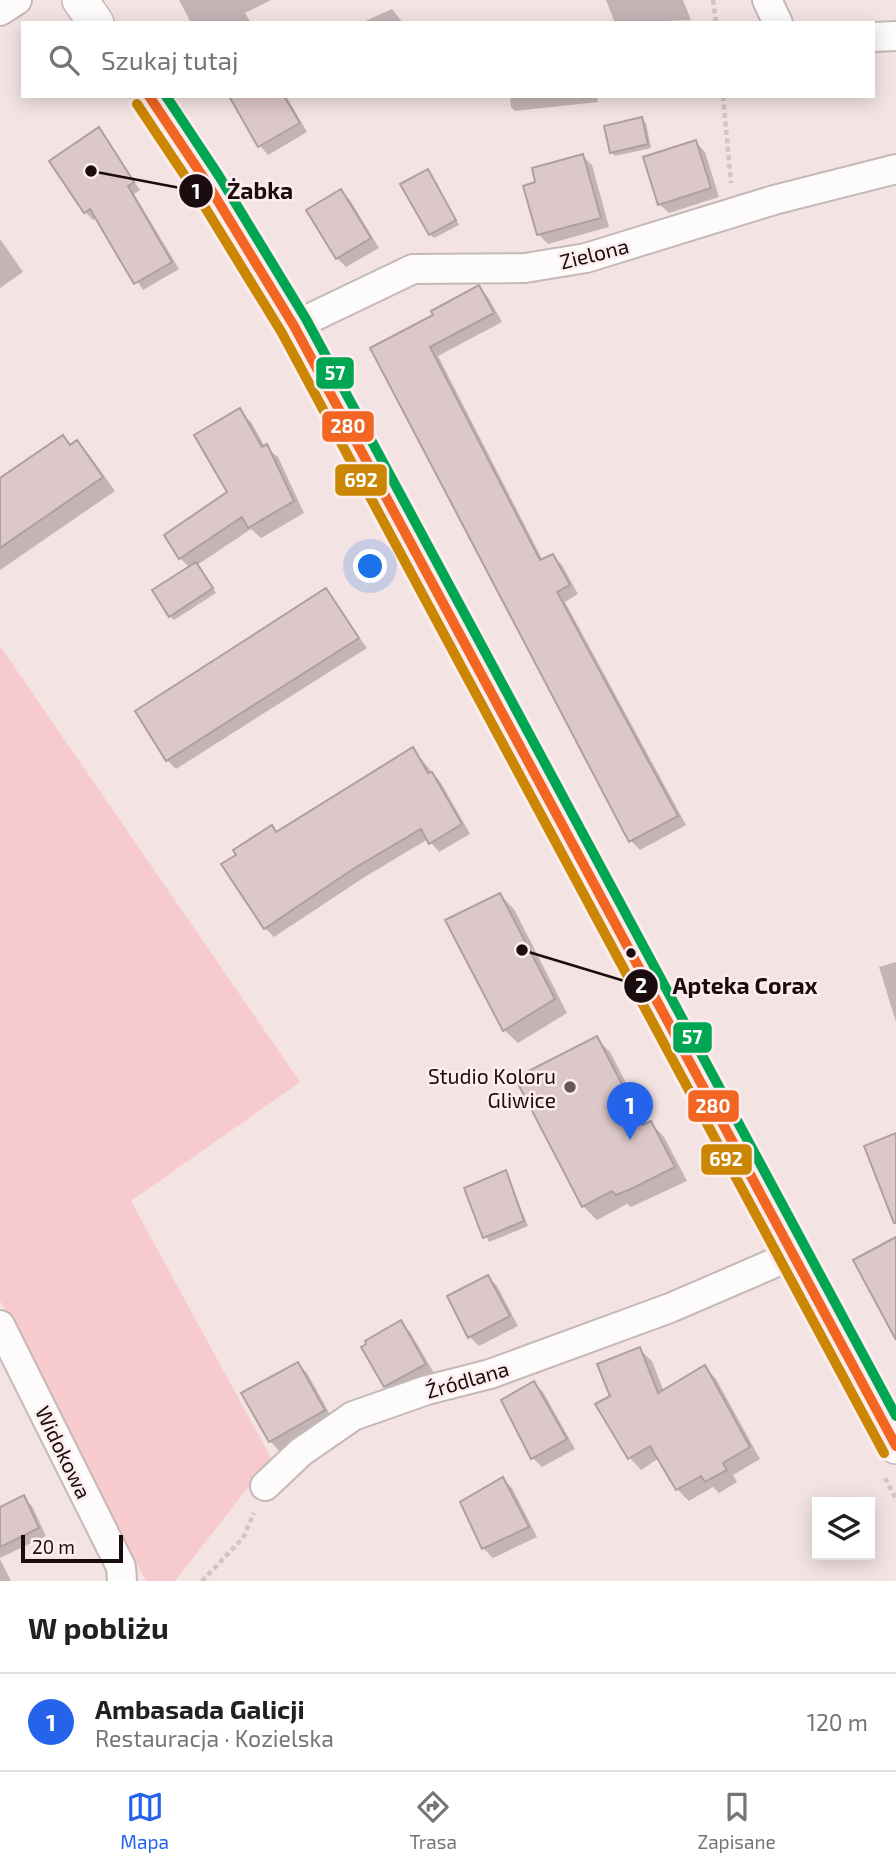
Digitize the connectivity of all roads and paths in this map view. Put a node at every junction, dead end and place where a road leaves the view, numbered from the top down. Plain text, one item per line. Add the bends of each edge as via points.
1 (17, 0) edge
2 (80, 0) edge
3 (713, 0) edge
4 (767, 0) edge
5 (0, 12) edge
6 (95, 21) edge
7 (716, 21) edge
8 (777, 21) edge
9 (896, 36) edge
10 (875, 37) edge
11 (150, 98) edge
12 (723, 98) edge
13 (896, 169) edge
14 (731, 190) dead end
15 (294, 326) junction
16 (793, 1255) junction
17 (0, 1325) edge
18 (896, 1446) edge
19 (265, 1486) joint
20 (122, 1581) edge
21 (202, 1581) edge

1 - 5 street
2 - 6 street
3 - 7 path
4 - 8 street
9 - 10 street
11 - 15 street
12 - 14 path
13 - 15 street, Zielona via 774,200 586,258 525,268 413,269
15 - 16 street
16 - 18 street
16 - 19 street, Źródlana via 670,1308 528,1360 353,1416 301,1452
17 - 20 street, Widokowa via 121,1567
19 - 21 path via 243,1538

